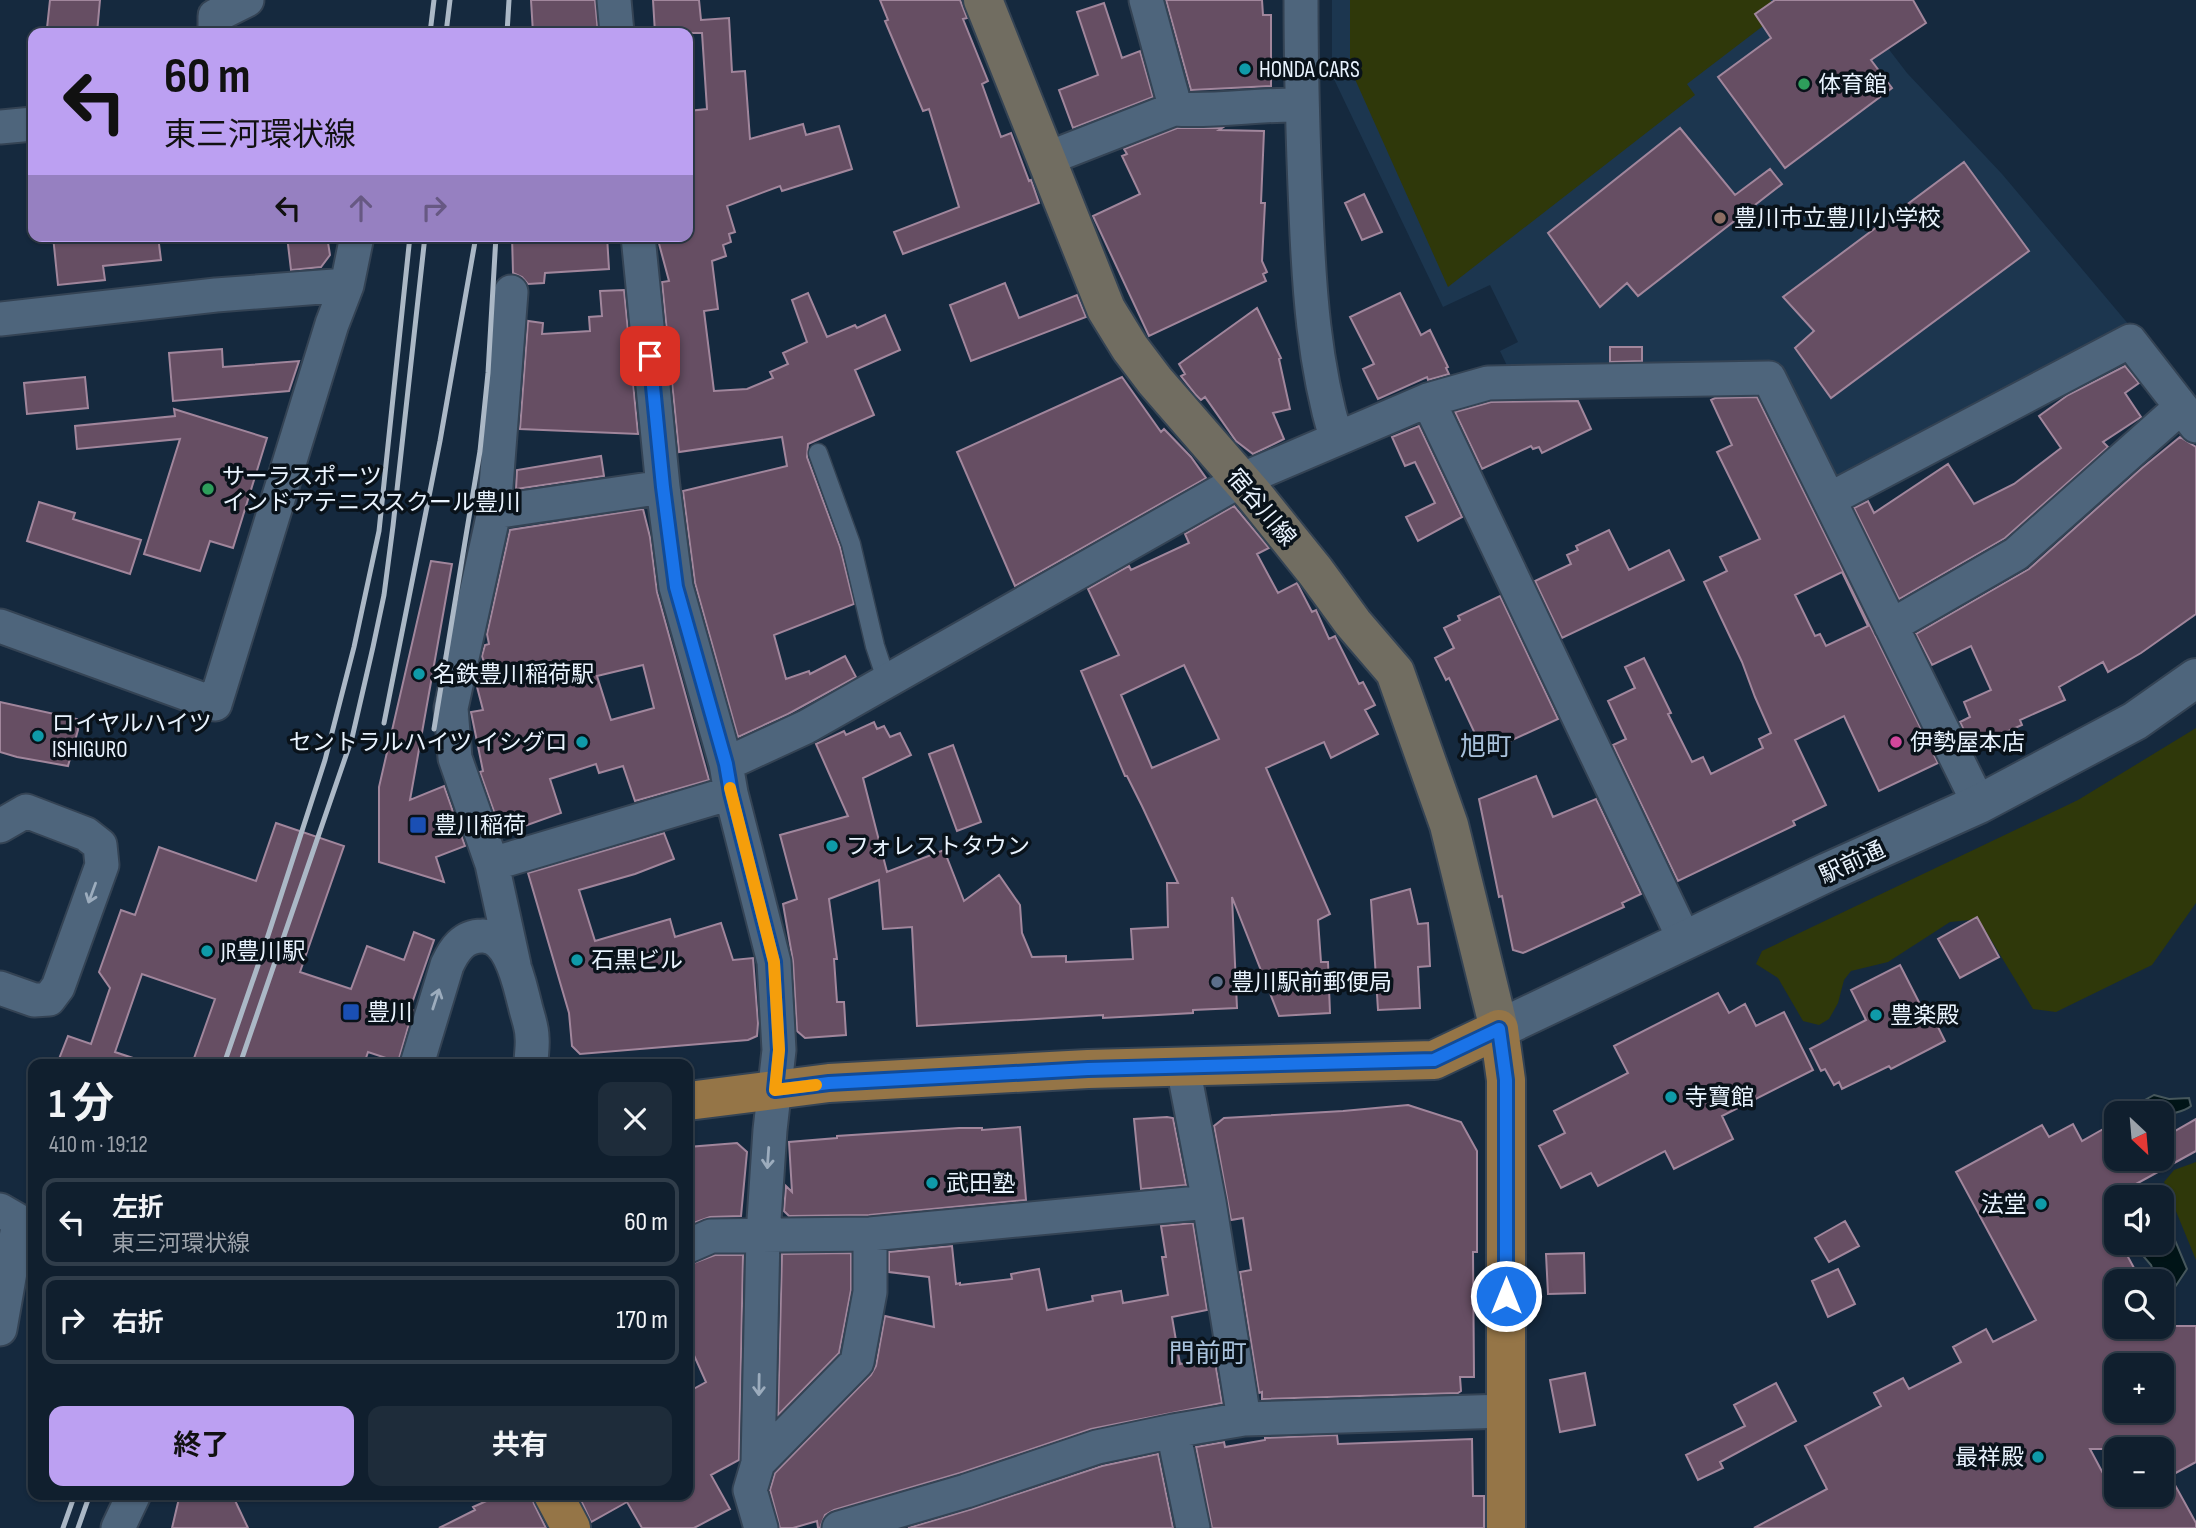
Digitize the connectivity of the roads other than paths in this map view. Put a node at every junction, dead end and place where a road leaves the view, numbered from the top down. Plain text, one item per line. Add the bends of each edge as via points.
1 (247, 0) edge
2 (614, 0) edge
3 (983, 0) edge
4 (1146, 0) edge
5 (1301, 0) edge
6 (215, 28) edge
7 (617, 28) edge
8 (1301, 105) junction
9 (1174, 110) junction
10 (28, 124) edge
11 (0, 127) edge
12 (1046, 159) junction
13 (356, 242) edge
14 (639, 242) edge
15 (347, 285) junction
16 (512, 292) dead end
17 (0, 319) edge
18 (1428, 400) junction
19 (2189, 416) edge
20 (1336, 438) junction
21 (818, 453) dead end
22 (1241, 480) junction
23 (663, 487) junction
24 (1830, 499) junction
25 (494, 512) junction
26 (0, 626) edge
27 (1891, 626) junction
28 (2196, 678) edge
29 (887, 682) junction
30 (729, 778) junction
31 (1979, 804) junction
32 (9, 812) edge
33 (492, 864) junction
34 (495, 925) junction
35 (1685, 941) junction
36 (0, 988) edge
37 (1499, 1029) junction
38 (418, 1059) edge
39 (531, 1059) edge
40 (1182, 1067) junction
41 (775, 1090) junction
42 (693, 1100) edge
43 (1209, 1202) junction
44 (0, 1210) edge
45 (870, 1234) junction
46 (762, 1235) junction
47 (693, 1244) edge
48 (0, 1329) edge
49 (1506, 1411) junction
50 (1244, 1419) junction
51 (1173, 1431) junction
52 (758, 1463) junction
53 (131, 1500) edge
54 (556, 1500) edge
55 (118, 1528) edge
56 (571, 1528) edge
57 (761, 1528) edge
58 (839, 1528) edge
59 (1193, 1528) edge
60 (1506, 1528) edge

1 - 6 street via 215,16
2 - 7 street
3 - 12 main road, 宿谷川線
4 - 9 street
5 - 8 street
8 - 9 street
8 - 20 street via 1310,304 1324,400
9 - 12 street
10 - 11 street
12 - 22 main road, 宿谷川線 via 1106,309 1130,348
13 - 15 street
14 - 23 street
15 - 17 street
15 - 26 street via 215,704
16 - 25 street
18 - 20 street
18 - 24 street via 1488,383 1769,378
18 - 35 street
19 - 24 street via 2130,341
19 - 27 street via 2016,554
20 - 22 street
21 - 29 lane via 851,544
22 - 29 street
22 - 37 main road, 宿谷川線 via 1395,672 1449,825
23 - 25 street
23 - 30 street via 676,587
24 - 27 street
25 - 33 street via 451,708 455,758
27 - 31 street
28 - 31 street, 駅前通 via 2135,721
29 - 30 street via 806,727
30 - 33 street
30 - 41 street via 774,962 779,1050
31 - 35 street, 駅前通
32 -> 36 street via 86,834 100,845 102,865 58,987 48,999 34,1000
33 - 34 street
38 -> 34 street via 453,953 461,942
34 - 39 street via 496,940 514,965 532,1034
35 - 37 street, 駅前通
37 - 40 main road via 1434,1060
37 - 49 main road via 1506,1080
40 - 41 main road via 829,1083
40 - 43 street
41 - 42 main road
41 -> 46 street
43 - 45 street
43 - 50 street
44 - 48 street via 19,1221
45 - 46 street
45 - 52 street via 870,1292 857,1362
46 - 47 street via 711,1236
46 -> 52 street
49 - 50 street
49 - 60 main road
50 - 51 street
51 - 58 street via 1097,1447
51 - 59 street
52 - 57 street via 750,1490
53 - 55 street
54 - 56 main road

